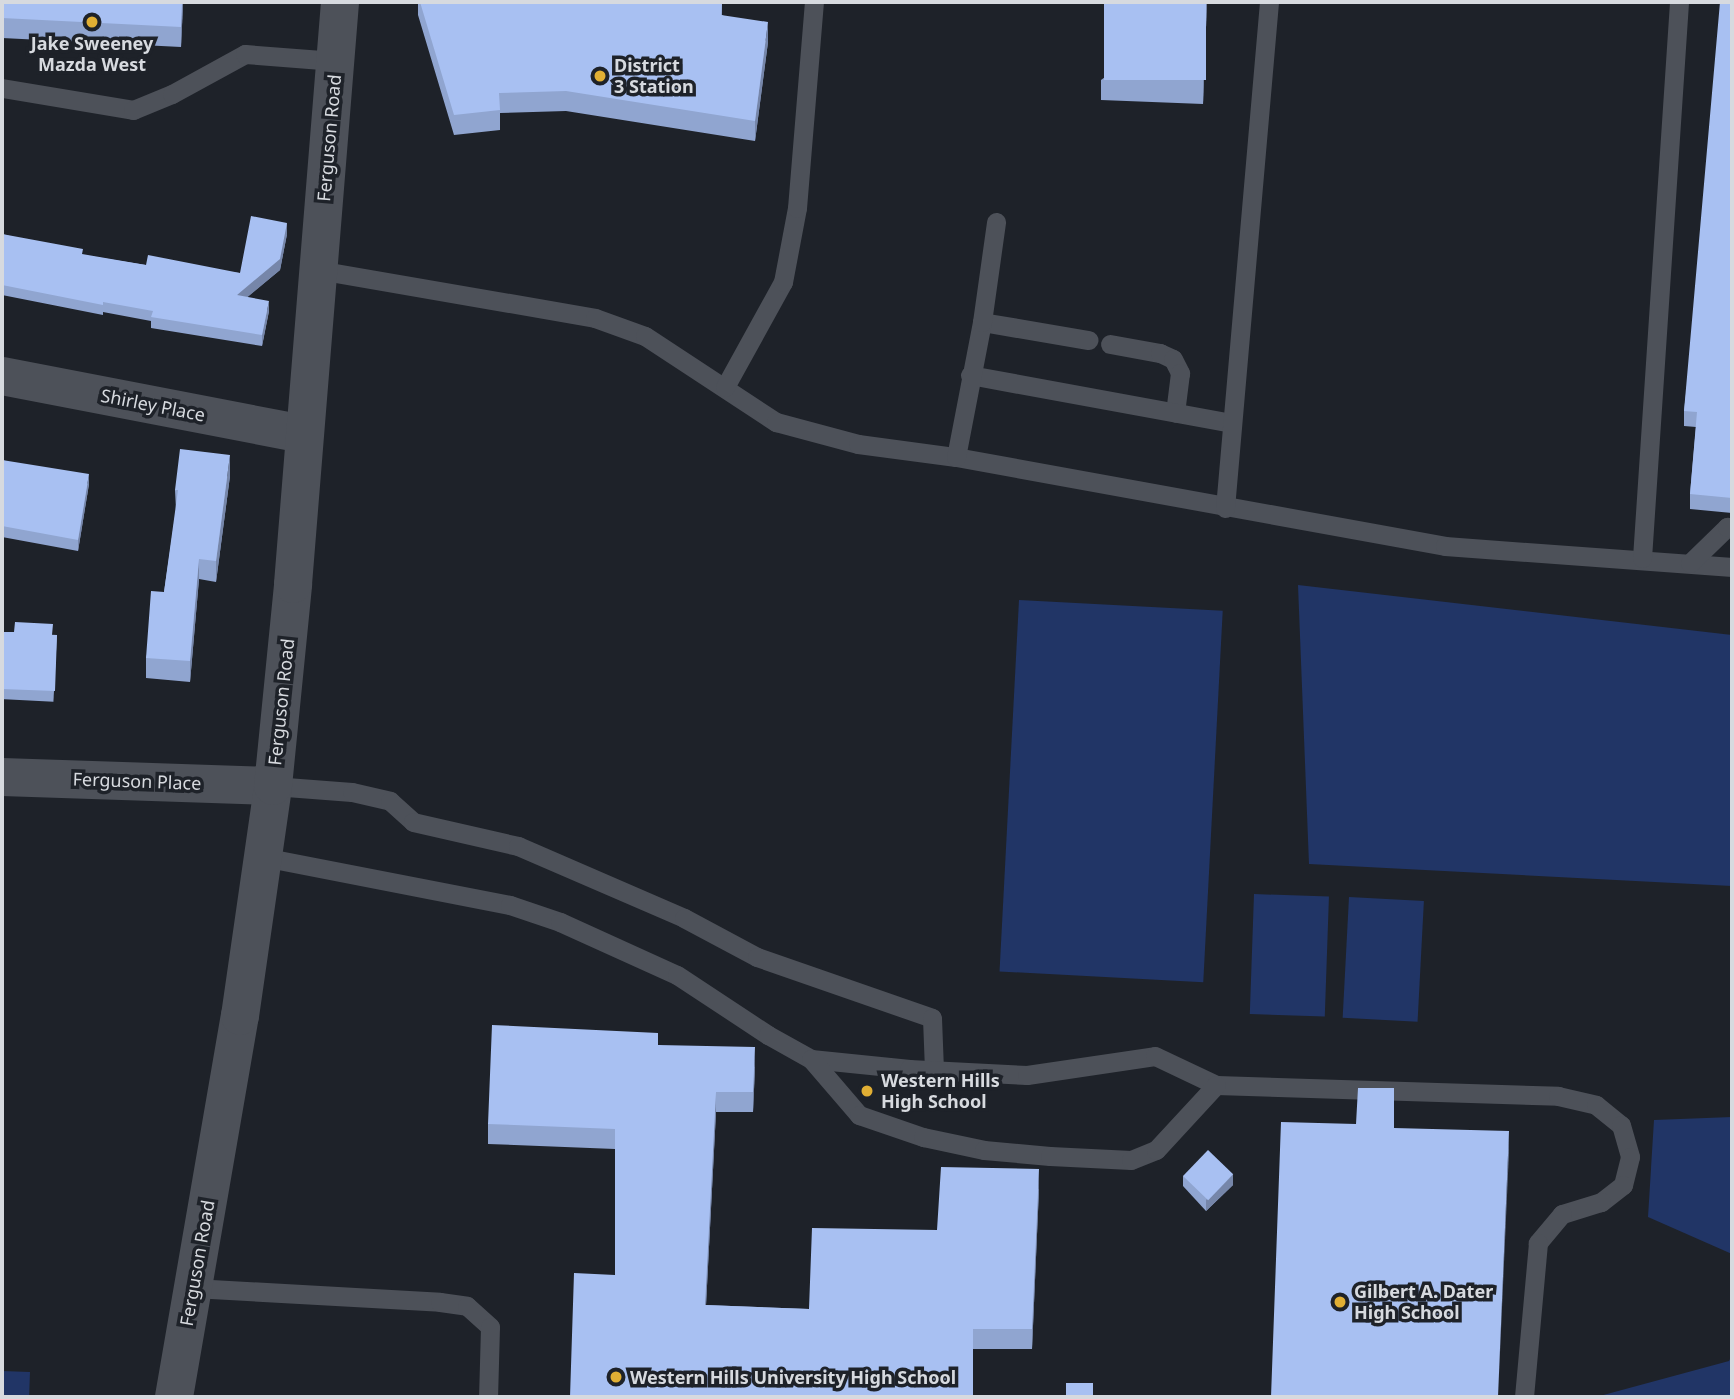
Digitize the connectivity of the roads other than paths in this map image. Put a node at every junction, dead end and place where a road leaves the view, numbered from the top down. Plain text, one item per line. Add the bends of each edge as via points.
1 (340, 2) edge
2 (814, 2) edge
3 (1269, 2) edge
4 (1679, 2) edge
5 (335, 61) junction
6 (2, 88) edge
7 (996, 222) dead end
8 (318, 270) junction
9 (982, 322) junction
10 (1088, 340) dead end
11 (1110, 344) dead end
12 (970, 375) junction
13 (2, 376) edge
14 (725, 387) junction
15 (1175, 414) junction
16 (1232, 423) junction
17 (304, 433) junction
18 (956, 457) junction
19 (1225, 508) junction
20 (1732, 528) edge
21 (1643, 558) junction
22 (1690, 563) junction
23 (1732, 567) edge
24 (2, 777) edge
25 (273, 786) junction
26 (263, 857) junction
27 (811, 1059) junction
28 (934, 1071) junction
29 (1216, 1085) junction
30 (193, 1288) junction
31 (174, 1397) edge
32 (488, 1397) edge
33 (1524, 1397) edge

1 - 5 street, Ferguson Road
2 - 14 lane via 797,208 783,282
3 - 16 lane
4 - 21 lane
5 - 6 lane via 245,54 173,94 133,110
5 - 8 street, Ferguson Road
7 - 9 lane
8 - 14 lane via 595,318 645,336
8 - 17 street, Ferguson Road
9 - 10 lane
9 - 12 lane
11 - 15 lane via 1173,359 1180,373
12 - 15 lane
12 - 18 lane
13 - 17 street, Shirley Place
14 - 18 lane via 776,422 858,444
15 - 16 lane
16 - 19 lane
17 - 25 street, Ferguson Road
18 - 19 lane
19 - 21 lane via 1445,546
20 - 22 lane via 1727,527
21 - 22 lane
22 - 23 lane
24 - 25 street, Ferguson Place
25 - 26 street, Ferguson Road
25 - 28 lane via 352,792 390,802 412,822 518,846 684,918 757,957 932,1018
26 - 27 lane via 510,905 560,922 677,975
26 - 30 street, Ferguson Road
27 - 28 lane
27 - 29 lane via 859,1115 923,1137 984,1150 1132,1160 1156,1150
28 - 29 lane via 1027,1075 1155,1056
29 - 33 lane via 1558,1096 1596,1105 1621,1125 1630,1157 1623,1185 1601,1202 1562,1214 1538,1243
30 - 31 street, Ferguson Road
30 - 32 lane via 467,1306 490,1327

